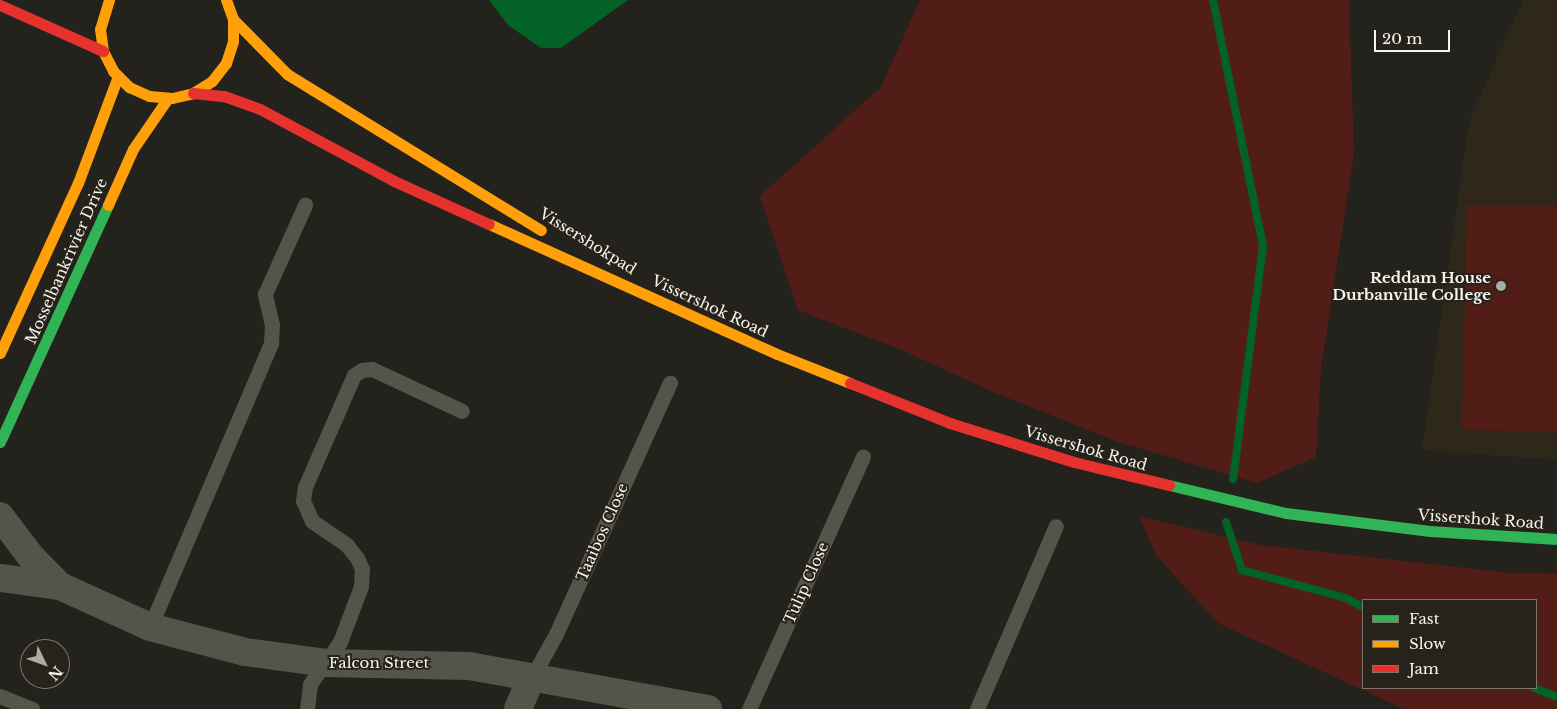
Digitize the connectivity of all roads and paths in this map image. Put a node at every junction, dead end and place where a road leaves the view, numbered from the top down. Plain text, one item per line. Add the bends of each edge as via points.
1 (109, 0) edge
2 (226, 0) edge
3 (0, 5) edge
4 (232, 19) junction
5 (103, 51) junction
6 (118, 76) junction
7 (193, 92) junction
8 (168, 98) junction
9 (305, 204) dead end
10 (550, 235) dead end
11 (566, 246) dead end
12 (634, 287) junction
13 (0, 353) edge
14 (670, 383) dead end
15 (462, 411) dead end
16 (0, 442) edge
17 (863, 456) dead end
18 (0, 516) edge
19 (1056, 526) dead end
20 (1557, 540) edge
21 (0, 578) edge
22 (60, 586) junction
23 (150, 627) junction
24 (325, 663) junction
25 (531, 679) junction
26 (0, 696) edge
27 (33, 709) edge
28 (307, 709) edge
29 (518, 709) edge
30 (708, 709) edge
31 (749, 709) edge
32 (977, 709) edge

1 - 5 main road via 100,29
2 - 4 main road
3 - 5 main road
4 - 7 main road via 233,41 226,63 212,80
4 - 10 main road, Vissershokpad via 287,74
5 - 6 main road
6 - 8 main road via 129,87 149,96
6 - 13 main road, Mosselbankrivier Drive via 78,183
7 - 8 main road
7 - 12 main road, Vissershokpad via 224,96 260,109 394,181
8 - 16 main road, Mosselbankrivier Drive via 133,149
9 - 23 lane via 265,294 272,326 270,343
11 - 12 main road, Vissershokpad
12 - 20 main road, Vissershok Road via 777,354 907,408 1074,462 1286,513 1430,531
14 - 25 lane, Taaibos Close via 556,634
15 - 24 lane via 372,369 354,375 305,487 303,501 312,521 347,545 362,569 361,586 340,642
17 - 31 lane, Tulip Close
18 - 22 street, Falcon Street via 32,558
19 - 32 lane
21 - 22 street, Falcon Street
22 - 23 street, Falcon Street
23 - 24 street, Falcon Street via 244,652
24 - 25 street, Falcon Street via 445,664
24 - 28 lane via 310,684
25 - 29 street
25 - 30 street, Falcon Street
26 - 27 lane

